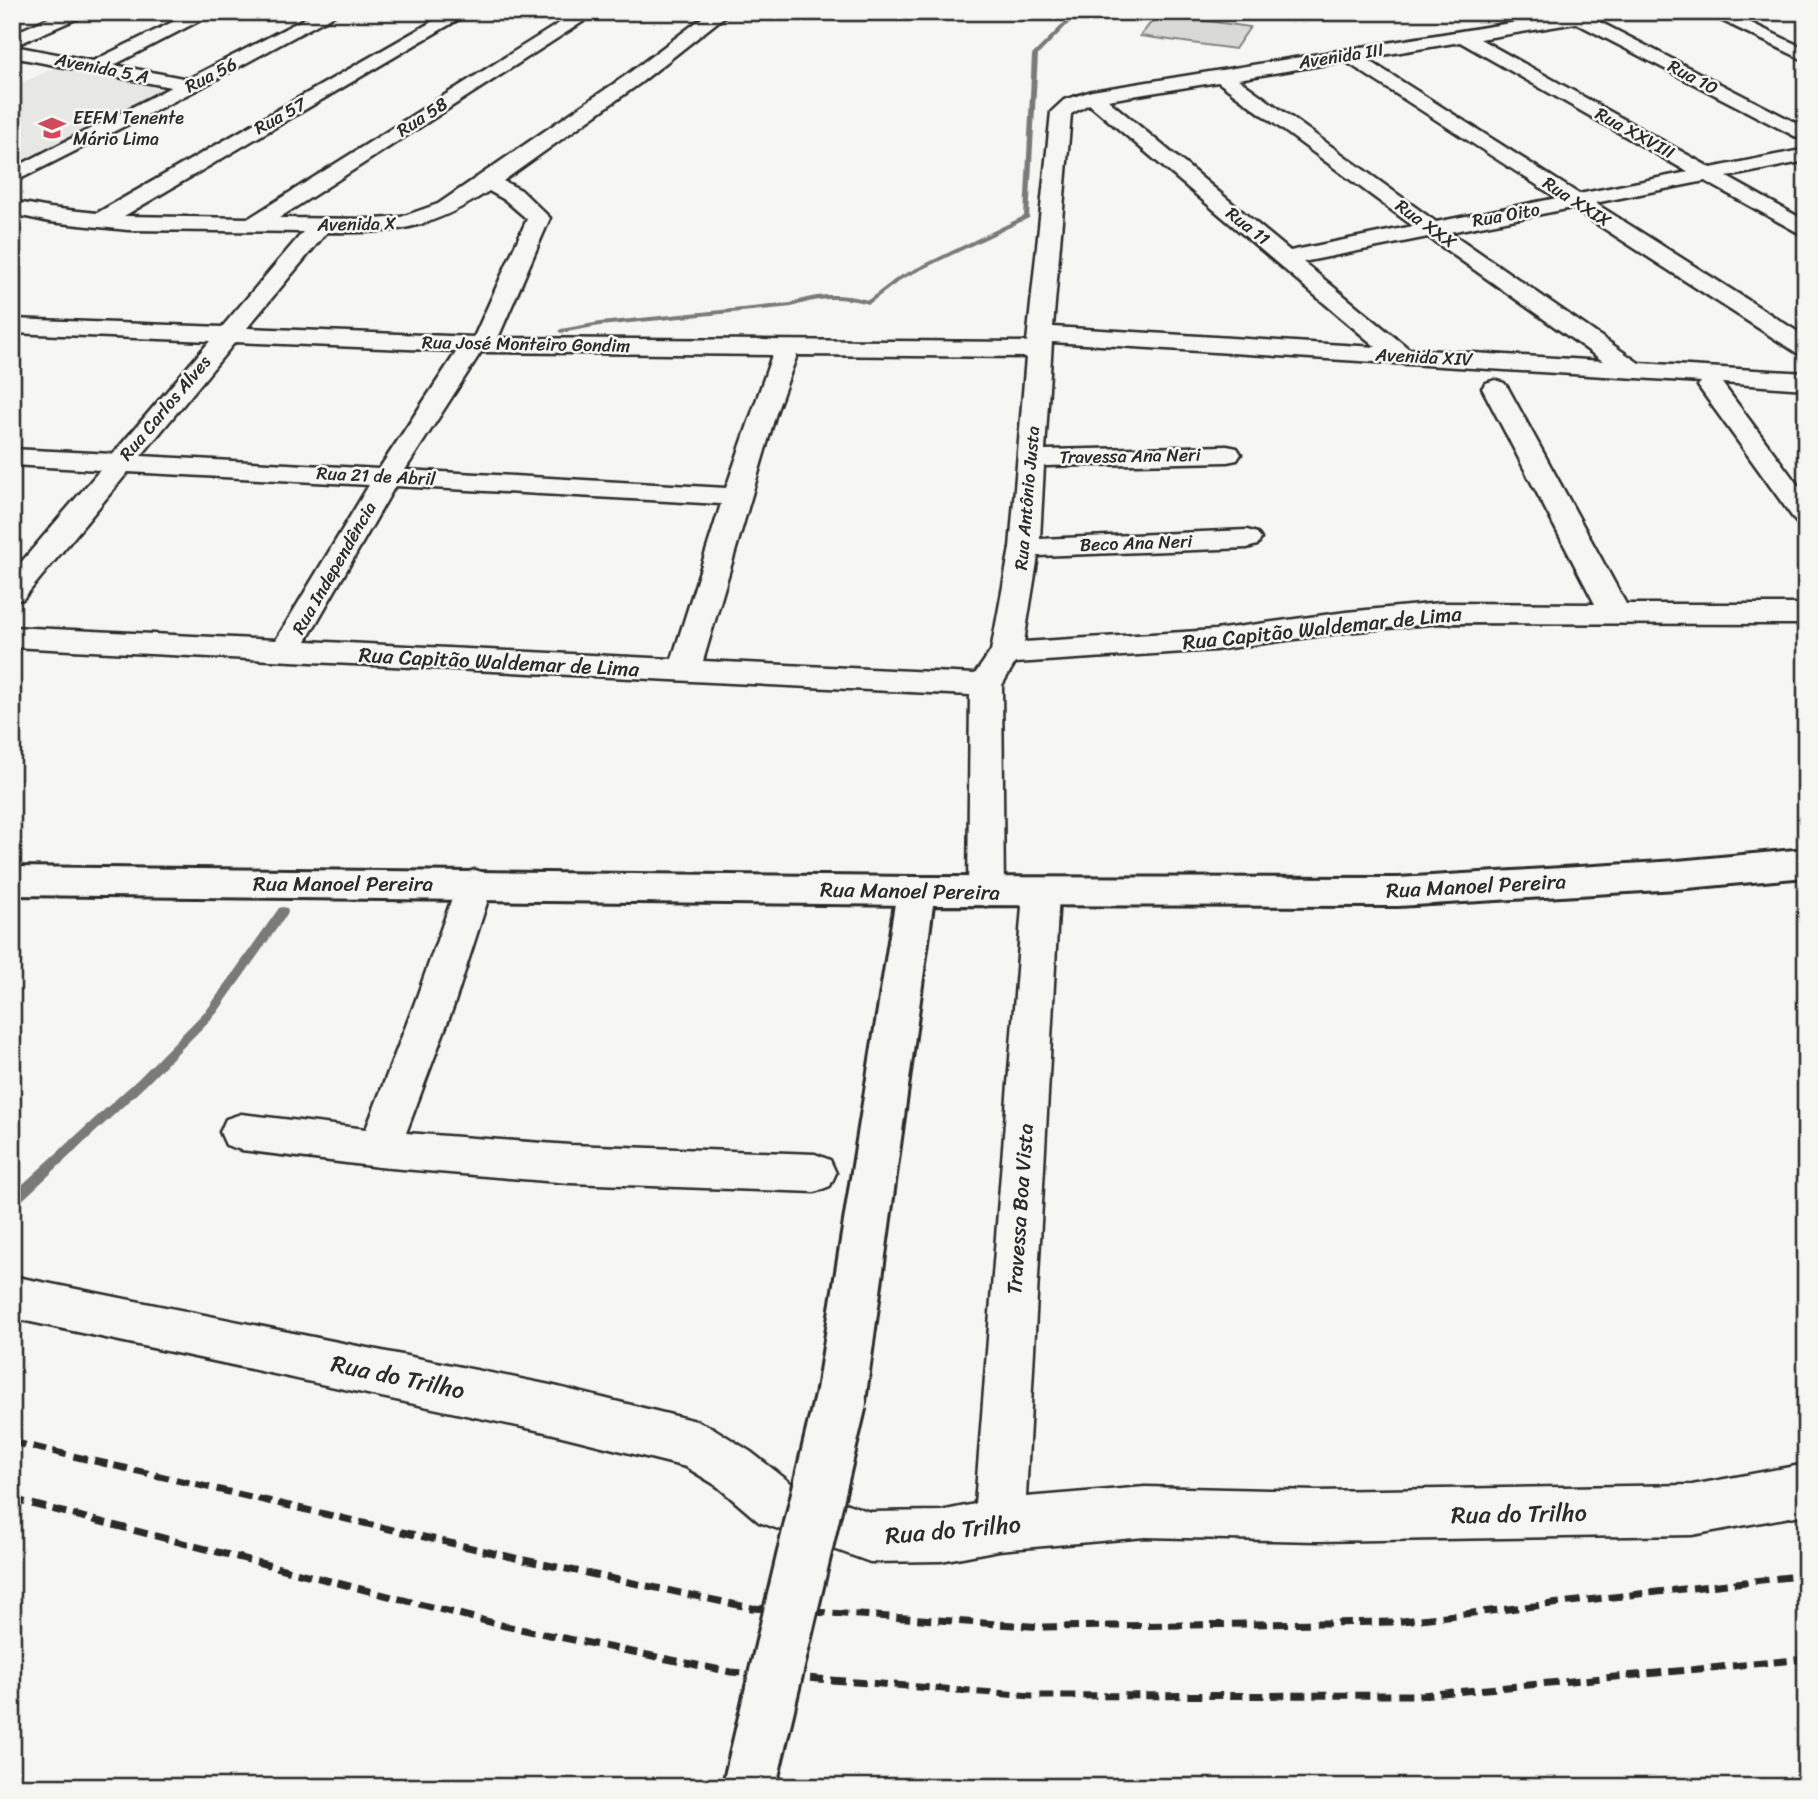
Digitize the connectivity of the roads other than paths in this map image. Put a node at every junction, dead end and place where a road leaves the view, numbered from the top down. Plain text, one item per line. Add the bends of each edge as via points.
1 (77, 12) edge
2 (207, 12) edge
3 (331, 12) edge
4 (461, 12) edge
5 (589, 12) edge
6 (693, 12) edge
7 (1612, 12) edge
8 (1713, 12) edge
9 (718, 14) edge
10 (1587, 15) edge
11 (1464, 37) junction
12 (12, 41) edge
13 (12, 51) edge
14 (1348, 55) junction
15 (1806, 56) edge
16 (95, 67) junction
17 (1222, 76) junction
18 (191, 85) junction
19 (1082, 100) junction
20 (1806, 136) edge
21 (1806, 155) edge
22 (1711, 174) junction
23 (14, 175) edge
24 (488, 182) junction
25 (1577, 202) junction
26 (12, 207) edge
27 (99, 221) junction
28 (256, 223) junction
29 (321, 225) junction
30 (1431, 229) junction
31 (1806, 230) edge
32 (1288, 258) junction
33 (12, 326) edge
34 (228, 334) junction
35 (1041, 342) junction
36 (479, 344) junction
37 (787, 348) junction
38 (1806, 348) edge
39 (1402, 356) junction
40 (1632, 370) junction
41 (1806, 381) edge
42 (1711, 386) dead end
43 (1495, 388) dead end
44 (1227, 454) dead end
45 (12, 457) edge
46 (1032, 458) junction
47 (120, 462) junction
48 (387, 477) junction
49 (739, 497) junction
50 (1806, 516) edge
51 (1247, 539) dead end
52 (1026, 548) junction
53 (12, 592) edge
54 (1615, 612) junction
55 (1806, 614) edge
56 (12, 637) edge
57 (285, 651) junction
58 (1006, 653) junction
59 (684, 671) junction
60 (986, 685) junction
61 (1806, 863) edge
62 (12, 881) edge
63 (475, 884) junction
64 (916, 891) junction
65 (986, 892) junction
66 (1041, 893) junction
67 (241, 1132) dead end
68 (379, 1149) junction
69 (815, 1173) dead end
70 (12, 1297) edge
71 (1806, 1489) edge
72 (999, 1525) junction
73 (749, 1787) edge

1 - 12 street
2 - 16 street
3 - 18 street, Rua 56
4 - 27 street, Rua 57
5 - 28 street, Rua 58
6 - 9 street
7 - 10 street, Avenida III
8 - 15 street
9 - 24 street, Avenida X
10 - 11 street, Avenida III
10 - 20 street, Rua 10
11 - 14 street, Avenida III
11 - 22 street, Rua XXVIII
13 - 16 street, Avenida 5 A
14 - 17 street, Avenida III
14 - 25 street, Rua XXIX
16 - 18 street, Avenida 5 A
17 - 19 street, Avenida III
17 - 30 street, Rua XXX
18 - 23 street, Rua 56
19 - 32 street, Rua 11
19 - 35 street, Rua Antônio Justa via 1062,112
21 - 22 street, Rua Oito
22 - 25 street, Rua Oito
22 - 31 street, Rua XXVIII
24 - 29 street, Avenida X via 446,209 404,223
24 - 36 street, Rua Independência via 513,195 539,218
25 - 30 street, Rua Oito
25 - 38 street, Rua XXIX
26 - 27 street, Avenida X
27 - 28 street, Avenida X
28 - 29 street, Avenida X
29 - 34 street, Rua Carlos Alves
30 - 32 street, Rua Oito
30 - 40 street, Rua XXX
32 - 39 street, Rua 11
33 - 34 street, Rua José Monteiro Gondim
34 - 36 street, Rua José Monteiro Gondim
34 - 47 street, Rua Carlos Alves
35 - 37 street, Rua José Monteiro Gondim
35 - 39 street, Avenida XIV
35 - 46 street, Rua Antônio Justa
36 - 37 street, Rua José Monteiro Gondim
36 - 48 street, Rua Independência
37 - 49 street
39 - 40 street, Avenida XIV
40 - 41 street, Avenida XIV
42 - 50 street
43 - 54 street
44 - 46 street, Travessa Ana Neri
45 - 47 street, Rua 21 de Abril
46 - 52 street, Rua Antônio Justa
47 - 48 street, Rua 21 de Abril
47 - 53 street, Rua Carlos Alves
48 - 49 street, Rua 21 de Abril
48 - 57 street, Rua Independência
49 - 59 street
51 - 52 street, Beco Ana Neri
52 - 58 street, Rua Antônio Justa
54 - 55 street, Rua Capitão Waldemar de Lima
54 - 58 street, Rua Capitão Waldemar de Lima via 1440,613 1215,640
56 - 57 street, Rua Capitão Waldemar de Lima
57 - 59 street, Rua Capitão Waldemar de Lima
58 - 60 street, Rua Antônio Justa
59 - 60 street, Rua Capitão Waldemar de Lima
60 - 65 street
61 - 66 main road, Rua Manoel Pereira via 1398,891
62 - 63 main road, Rua Manoel Pereira
63 - 64 main road, Rua Manoel Pereira
63 - 68 street
64 - 65 main road, Rua Manoel Pereira
64 - 73 main road, bridge via 840,1402
65 - 66 main road, Rua Manoel Pereira
66 - 72 street, Travessa Boa Vista
67 - 68 street
68 - 69 street via 570,1164
70 - 72 street, Rua do Trilho via 550,1409 696,1445 777,1504 870,1537 941,1536
71 - 72 street, Rua do Trilho via 1692,1510 1331,1516 1145,1512

